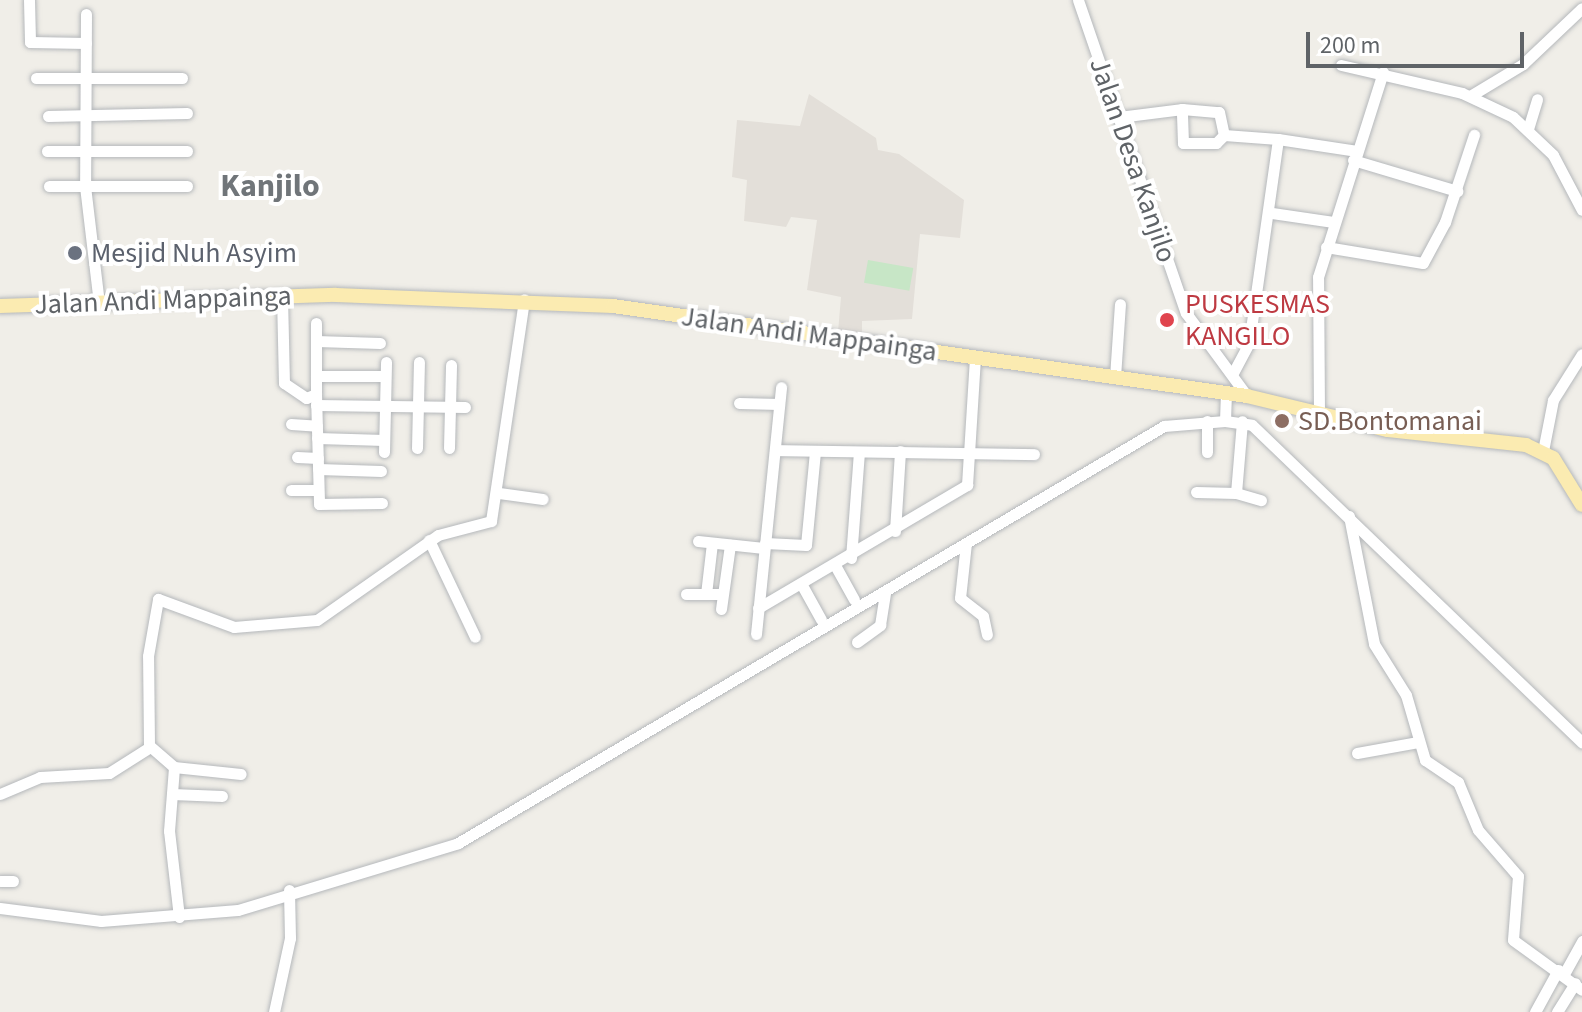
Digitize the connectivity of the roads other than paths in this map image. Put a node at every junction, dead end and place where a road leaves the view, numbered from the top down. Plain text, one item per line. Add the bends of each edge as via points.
1 (29, 0) edge
2 (1078, 0) edge
3 (1582, 8) edge
4 (86, 14) dead end
5 (86, 43) junction
6 (1341, 65) dead end
7 (1383, 72) junction
8 (36, 78) dead end
9 (86, 78) junction
10 (182, 78) dead end
11 (1470, 96) junction
12 (1537, 99) dead end
13 (1182, 109) junction
14 (187, 113) dead end
15 (86, 115) junction
16 (48, 116) dead end
17 (1119, 117) junction
18 (1528, 129) junction
19 (1224, 135) junction
20 (1474, 135) dead end
21 (1278, 139) junction
22 (47, 151) dead end
23 (85, 151) junction
24 (187, 151) dead end
25 (1355, 156) junction
26 (49, 186) dead end
27 (85, 186) junction
28 (187, 186) dead end
29 (1457, 191) junction
30 (1582, 210) edge
31 (1272, 213) junction
32 (1333, 222) junction
33 (1326, 247) junction
34 (282, 296) junction
35 (524, 299) junction
36 (99, 304) junction
37 (1120, 304) dead end
38 (0, 306) edge
39 (316, 323) dead end
40 (316, 341) junction
41 (380, 343) dead end
42 (1582, 354) edge
43 (975, 357) junction
44 (386, 362) dead end
45 (419, 362) dead end
46 (451, 365) dead end
47 (1233, 373) junction
48 (316, 376) junction
49 (385, 376) junction
50 (1115, 377) junction
51 (781, 387) dead end
52 (1226, 394) junction
53 (1247, 396) junction
54 (316, 400) junction
55 (739, 403) dead end
56 (779, 404) junction
57 (384, 406) junction
58 (417, 407) junction
59 (450, 407) junction
60 (465, 407) dead end
61 (1319, 412) junction
62 (1207, 421) junction
63 (1225, 421) junction
64 (1242, 421) junction
65 (291, 424) dead end
66 (317, 432) junction
67 (417, 448) dead end
68 (449, 448) dead end
69 (775, 450) junction
70 (815, 451) junction
71 (900, 451) junction
72 (1543, 451) junction
73 (859, 452) junction
74 (1207, 452) dead end
75 (969, 453) junction
76 (1034, 454) dead end
77 (297, 457) dead end
78 (318, 464) junction
79 (381, 471) dead end
80 (291, 490) dead end
81 (318, 490) junction
82 (1196, 492) dead end
83 (499, 493) junction
84 (1236, 493) junction
85 (543, 499) dead end
86 (1261, 500) dead end
87 (382, 503) dead end
88 (1582, 505) edge
89 (1349, 516) junction
90 (895, 531) junction
91 (429, 540) junction
92 (698, 541) dead end
93 (712, 543) junction
94 (966, 543) junction
95 (730, 545) junction
96 (764, 546) junction
97 (851, 558) junction
98 (836, 567) junction
99 (803, 587) junction
100 (885, 592) junction
101 (686, 594) dead end
102 (706, 594) junction
103 (722, 594) junction
104 (854, 599) dead end
105 (758, 608) junction
106 (721, 609) dead end
107 (821, 619) dead end
108 (756, 634) dead end
109 (987, 635) dead end
110 (475, 637) dead end
111 (857, 642) dead end
112 (1418, 742) junction
113 (1582, 743) edge
114 (150, 747) junction
115 (1357, 753) dead end
116 (174, 767) junction
117 (241, 774) dead end
118 (0, 794) edge
119 (172, 794) junction
120 (222, 796) dead end
121 (0, 881) edge
122 (13, 881) dead end
123 (289, 890) junction
124 (0, 908) edge
125 (179, 917) junction
126 (1582, 941) edge
127 (1561, 972) junction
128 (1578, 986) edge
129 (274, 1012) edge
130 (1535, 1012) edge
131 (1557, 1012) edge

1 - 5 street via 30,42
2 - 17 street, Jalan Desa Kanjilo
3 - 11 street via 1523,64
4 - 5 street
5 - 9 street
6 - 7 street
7 - 11 street
7 - 25 street
8 - 9 street
9 - 10 street
9 - 15 street
11 - 18 street
12 - 18 street
13 - 17 street
13 - 19 street via 1220,112
13 - 19 street via 1183,143 1216,143
14 - 15 street
15 - 16 street
15 - 23 street
17 - 47 street, Jalan Desa Kanjilo via 1186,313
18 - 30 street via 1553,155
19 - 21 street
20 - 29 street
21 - 25 street
21 - 31 street
22 - 23 street
23 - 24 street
23 - 27 street
25 - 29 street
25 - 32 street
26 - 27 street
27 - 28 street
27 - 36 street
29 - 33 street via 1423,263
31 - 32 street
31 - 47 street via 1247,352
32 - 33 street
33 - 61 street via 1314,308
34 - 35 main road, Jalan Andi Mappainga
34 - 36 main road, Jalan Andi Mappainga
34 - 54 street via 284,383
35 - 43 main road, Jalan Andi Mappainga
35 - 83 street
36 - 38 main road, Jalan Andi Mappainga
37 - 50 street
39 - 40 street
40 - 41 street
40 - 48 street
42 - 72 street via 1553,400
43 - 50 main road, Jalan Andi Mappainga
43 - 75 street
44 - 49 street
45 - 58 street
46 - 59 street
47 - 53 street, Jalan Desa Kanjilo
48 - 49 street
48 - 54 street
49 - 57 street
50 - 52 main road, Jalan Andi Mappainga
51 - 56 street
52 - 53 main road, Jalan Andi Mappainga
52 - 63 street
53 - 61 main road, Jalan Andi Mappainga
54 - 57 street
54 - 66 street
55 - 56 street
56 - 69 street
57 - 58 street
57 - 66 street via 384,446
58 - 59 street
58 - 67 street
59 - 60 street
59 - 68 street
61 - 72 main road, Jalan Andi Mappainga
62 - 63 street
62 - 74 street
62 - 94 street via 1164,426
63 - 64 street
64 - 84 street
64 - 89 street
65 - 66 street
66 - 78 street
69 - 70 street
69 - 96 street
70 - 73 street
70 - 96 street via 806,545
71 - 73 street
71 - 75 street
71 - 90 street
72 - 88 main road
73 - 97 street
75 - 76 street
75 - 90 street via 967,485
77 - 78 street
78 - 79 street
78 - 81 street
80 - 81 street
81 - 87 street via 319,504
82 - 84 street
83 - 85 street
83 - 91 street via 491,521 455,526
84 - 86 street
89 - 112 street via 1374,644 1406,695
89 - 113 street
90 - 97 street
91 - 110 street
91 - 114 street via 317,620 234,627 158,599 148,656
92 - 93 street
93 - 95 street
93 - 102 street
94 - 100 street
94 - 109 street via 960,598 983,616
95 - 96 street
95 - 103 street
96 - 105 street
97 - 98 street
98 - 99 street
98 - 104 street
99 - 105 street
99 - 107 street
100 - 111 street via 880,625
100 - 123 street via 458,843
101 - 102 street
102 - 103 street
103 - 106 street
105 - 108 street
112 - 115 street
112 - 127 street via 1425,760 1458,782 1478,830 1514,866 1513,940
114 - 116 street
114 - 118 street via 109,773 40,777
116 - 117 street
116 - 119 street
119 - 120 street
119 - 125 street
121 - 122 street
123 - 125 street via 238,910
123 - 129 street via 290,938
124 - 125 street via 92,920
126 - 127 street
127 - 128 street
127 - 130 street
128 - 131 street

